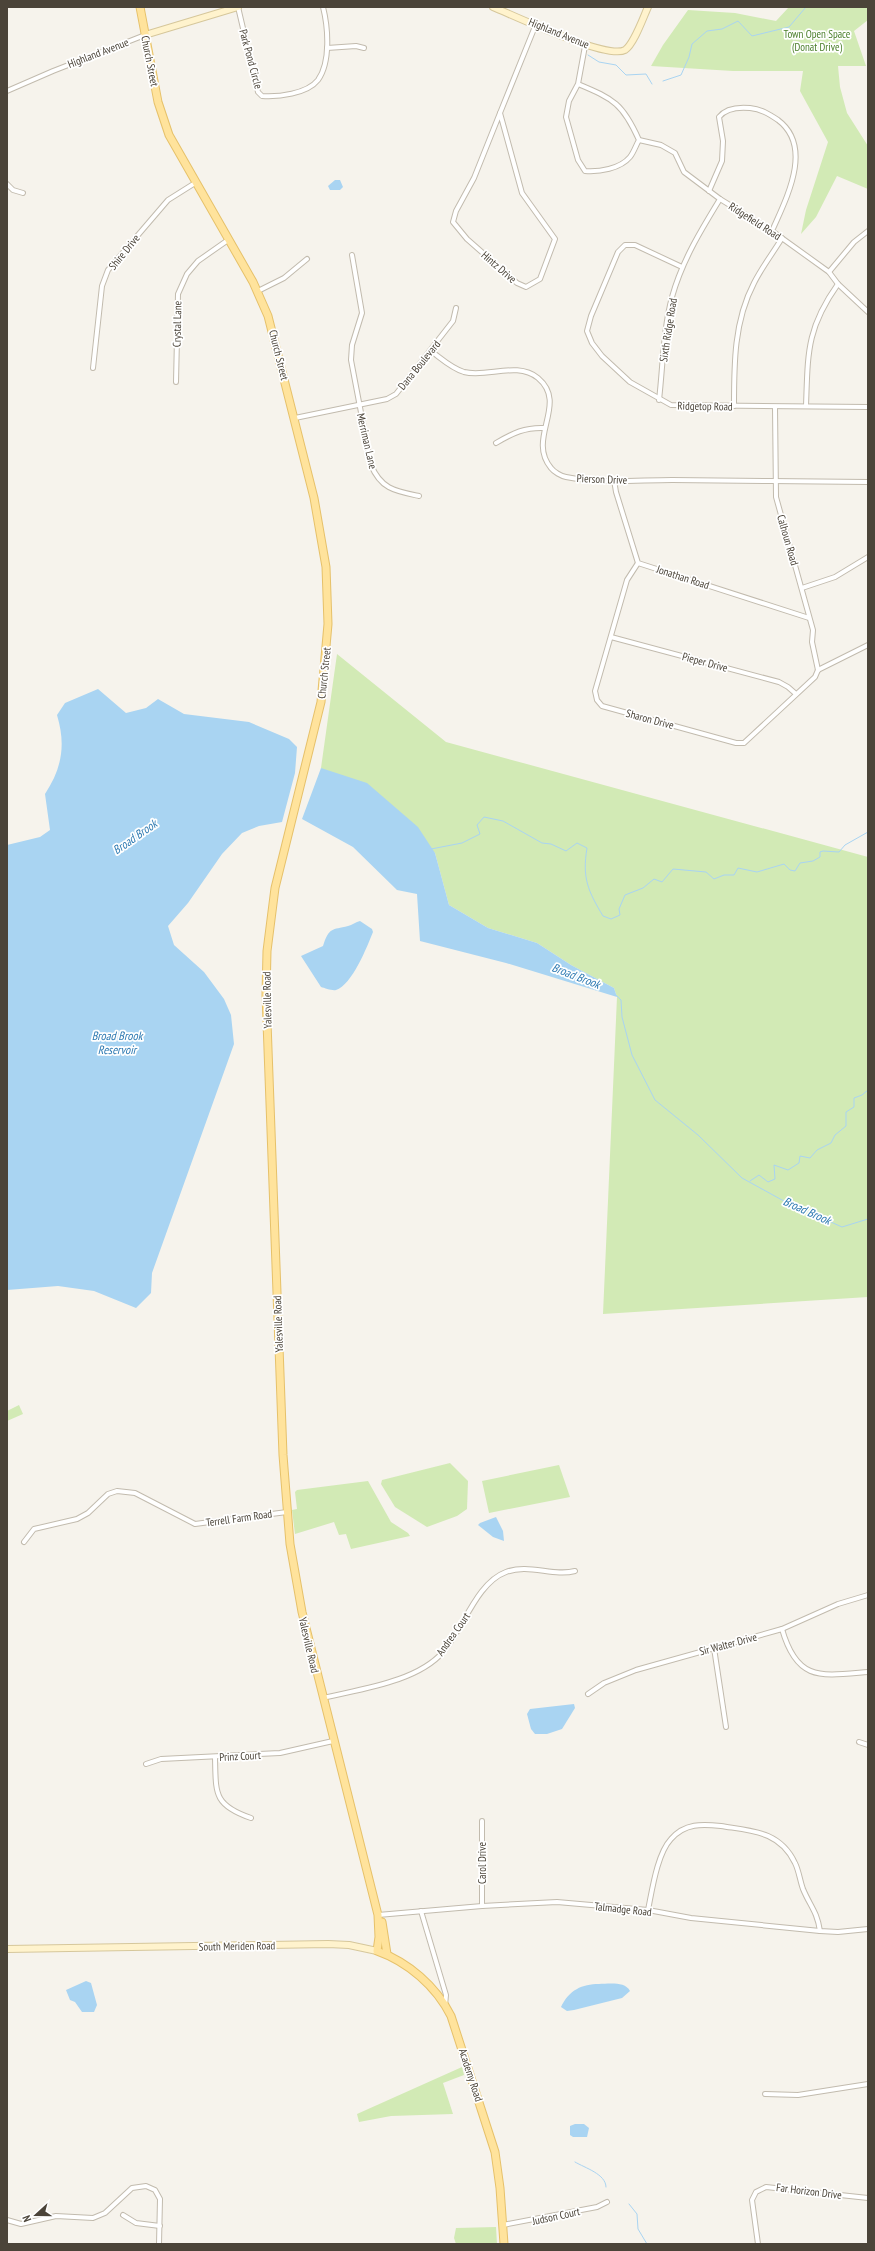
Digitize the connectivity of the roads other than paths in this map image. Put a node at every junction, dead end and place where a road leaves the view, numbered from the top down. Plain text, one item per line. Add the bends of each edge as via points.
1 (140, 7) edge
2 (238, 7) edge
3 (323, 7) edge
4 (493, 7) edge
5 (648, 7) edge
6 (536, 24) junction
7 (145, 35) junction
8 (585, 46) junction
9 (327, 48) junction
10 (364, 48) dead end
11 (578, 84) junction
12 (7, 92) edge
13 (500, 113) junction
14 (639, 140) junction
15 (195, 183) junction
16 (7, 184) edge
17 (709, 191) junction
18 (23, 193) dead end
19 (720, 199) junction
20 (772, 231) junction
21 (868, 231) edge
22 (782, 238) junction
23 (228, 240) junction
24 (352, 254) dead end
25 (307, 259) dead end
26 (682, 267) junction
27 (829, 272) junction
28 (838, 284) junction
29 (258, 291) junction
30 (456, 308) dead end
31 (868, 312) edge
32 (431, 351) junction
33 (93, 368) dead end
34 (176, 382) dead end
35 (659, 400) junction
36 (358, 405) junction
37 (734, 406) junction
38 (806, 406) junction
39 (868, 406) edge
40 (775, 407) junction
41 (294, 418) junction
42 (545, 428) junction
43 (496, 443) dead end
44 (614, 480) junction
45 (774, 481) junction
46 (868, 482) edge
47 (419, 496) dead end
48 (868, 557) edge
49 (638, 563) junction
50 (802, 588) junction
51 (809, 618) junction
52 (611, 637) junction
53 (868, 646) edge
54 (818, 670) junction
55 (796, 694) junction
56 (316, 727) joint
57 (287, 1512) junction
58 (24, 1542) dead end
59 (575, 1572) dead end
60 (868, 1595) edge
61 (782, 1629) junction
62 (714, 1648) junction
63 (868, 1672) edge
64 (588, 1694) dead end
65 (322, 1698) junction
66 (726, 1727) dead end
67 (333, 1741) junction
68 (859, 1742) dead end
69 (868, 1745) edge
70 (215, 1757) junction
71 (146, 1764) dead end
72 (251, 1818) dead end
73 (482, 1821) dead end
74 (482, 1906) junction
75 (648, 1910) junction
76 (421, 1911) junction
77 (378, 1915) junction
78 (868, 1929) edge
79 (820, 1931) junction
80 (7, 1949) edge
81 (377, 1951) junction
82 (387, 1954) junction
83 (445, 2006) junction
84 (868, 2084) edge
85 (766, 2094) dead end
86 (868, 2198) edge
87 (607, 2202) dead end
88 (123, 2215) dead end
89 (7, 2220) edge
90 (503, 2225) junction
91 (160, 2226) junction
92 (159, 2244) edge
93 (504, 2244) edge
94 (758, 2244) edge

1 - 7 main road, Church Street
2 - 7 main road, Highland Avenue
2 - 9 street, Park Pond Circle via 258,92 262,96 309,88 318,80
3 - 9 street, Park Pond Circle via 328,33
4 - 6 main road, Highland Avenue
5 - 8 main road, Highland Avenue via 626,49 612,52
6 - 8 main road, Highland Avenue
6 - 13 street, Hintz Drive
7 - 12 street, Highland Avenue via 53,70
7 - 15 main road, Church Street via 161,114 174,145
8 - 11 street
9 - 10 street
11 - 14 street via 608,96 629,117
11 - 14 street via 569,101 566,117 578,160 585,171 594,172 618,166 630,158
13 - 13 street, Hintz Drive via 522,193 555,239 540,279 526,287 517,283 463,235 453,222
14 - 17 street, Ridgefield Road via 661,144 675,154 684,172
15 - 23 main road, Church Street
15 - 33 street, Shire Drive via 168,200 108,270 102,286
16 - 18 street via 13,190
17 - 19 street, Ridgefield Road
17 - 20 street via 722,161 723,141 719,117 724,111 734,109 751,108 767,112 783,125 793,141 795,165 790,190
19 - 20 street, Ridgefield Road
19 - 26 street, Sixth Ridge Road via 697,236
20 - 22 street, Ridgefield Road
21 - 27 street via 854,242
22 - 27 street, Ridgefield Road
22 - 37 street via 754,283 740,319 734,362
23 - 29 main road, Church Street
23 - 34 street, Crystal Lane via 198,261 187,274 178,294
24 - 36 street, Merriman Lane via 362,313 352,345 351,360
25 - 29 street via 284,278
26 - 35 street, Sixth Ridge Road via 666,327
26 - 35 street, Ridgetop Road via 635,245 625,245 618,252 590,316 587,331 592,343 607,361 630,382
27 - 28 street, Ridgefield Road
28 - 31 street, Ridgefield Road
28 - 38 street via 816,321 808,348
29 - 41 main road, Church Street via 274,335
30 - 32 street, Dana Boulevard via 453,321
32 - 36 street, Dana Boulevard via 396,394 387,399
32 - 42 street, Pierson Drive via 454,368 466,372 520,371 538,378 546,387 549,398 550,408
35 - 37 street, Ridgetop Road via 670,406
36 - 41 street, Dana Boulevard
36 - 47 street, Merriman Lane via 371,466 377,478 386,487
37 - 40 street, Ridgetop Road
38 - 39 street, Ridgetop Road
38 - 40 street, Ridgetop Road
40 - 45 street, Calhoun Road
41 - 56 main road, Church Street via 319,521 328,585 327,653
42 - 43 street via 530,427
42 - 44 street, Pierson Drive via 541,443 551,469 564,477
44 - 45 street, Pierson Drive
44 - 49 street
45 - 46 street, Pierson Drive
45 - 50 street, Calhoun Road
48 - 50 street via 835,577
49 - 51 street, Jonathan Road
49 - 52 street, Sharon Drive via 628,580
50 - 51 street, Calhoun Road
51 - 54 street, Calhoun Road
52 - 55 street, Pieper Drive via 778,682
52 - 55 street, Sharon Drive via 595,690 597,700 602,706 736,743 744,742
53 - 54 street
54 - 55 street, Sharon Drive
56 - 57 main road, Yalesville Road via 276,883 266,958
57 - 58 street, Terrell Farm Road via 195,1524 135,1493 117,1491 108,1494 88,1513 77,1519 34,1529
57 - 65 main road, Yalesville Road via 296,1585
59 - 65 street, Andrea Court via 525,1568 506,1572 492,1580 443,1652 424,1668 406,1677
60 - 61 street, Sir Walter Drive via 838,1604
61 - 62 street, Sir Walter Drive
61 - 63 street via 787,1647 796,1662 812,1673 828,1676
62 - 64 street, Sir Walter Drive via 636,1670 604,1683
62 - 66 street
65 - 67 main road, Yalesville Road
67 - 70 street, Prinz Court via 280,1753
67 - 77 main road, Yalesville Road
68 - 69 street
70 - 71 street, Prinz Court via 157,1759
70 - 72 street via 216,1789 222,1802 233,1812
73 - 74 street, Carol Drive
74 - 75 street, Talmadge Road via 557,1902
74 - 76 street, Talmadge Road
75 - 79 street, Talmadge Road via 691,1918
75 - 79 street via 663,1851 670,1840 684,1829 701,1824 772,1836 783,1846 796,1865 804,1891 818,1915
76 - 77 street, Talmadge Road
76 - 83 street, Academy Road via 444,1991
77 - 81 main road, Yalesville Road
77 - 82 main road, Yalesville Road via 382,1920
78 - 79 street, Talmadge Road
80 - 81 main road, South Meriden Road via 328,1944 353,1945
81 - 82 main road, South Meriden Road
82 - 83 main road, South Meriden Road via 424,1980
83 - 90 main road, Academy Road via 460,2041 493,2146 499,2173
84 - 85 street via 798,2095
86 - 94 street, Far Horizon Drive via 766,2187 756,2192 752,2200
87 - 90 street, Judson Court via 597,2208
88 - 91 street via 136,2223
89 - 91 street via 21,2224 56,2216 93,2218 105,2213 132,2188 142,2185 158,2194 161,2206
90 - 93 main road, Academy Road
91 - 92 street

